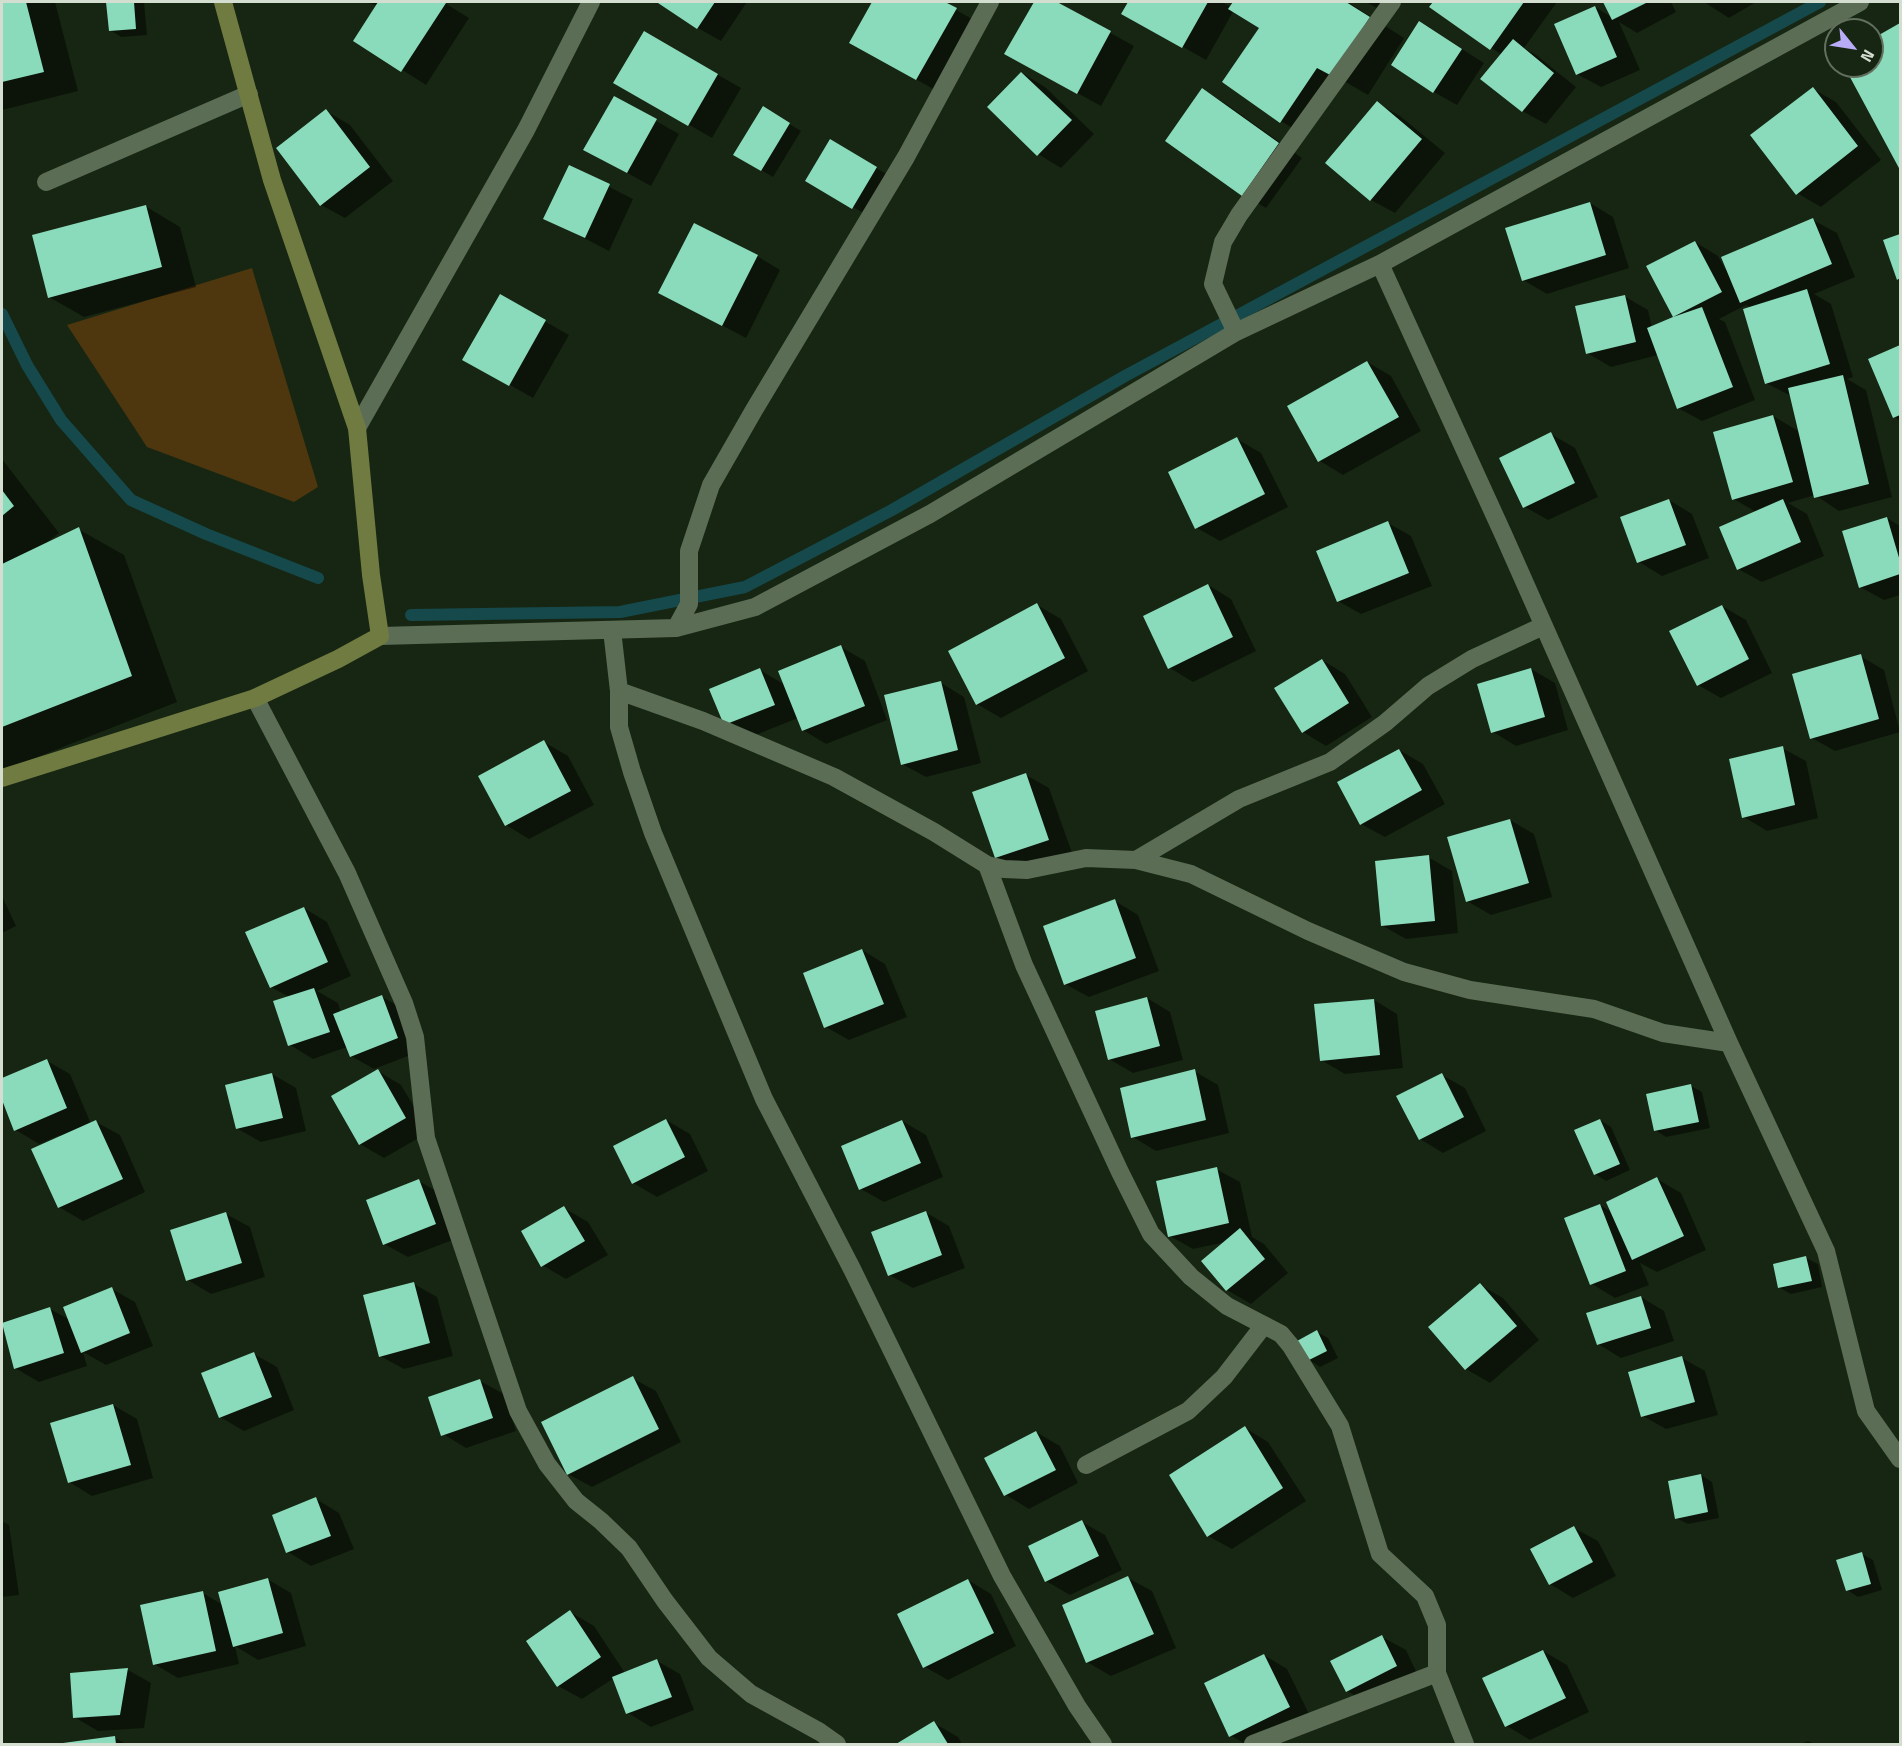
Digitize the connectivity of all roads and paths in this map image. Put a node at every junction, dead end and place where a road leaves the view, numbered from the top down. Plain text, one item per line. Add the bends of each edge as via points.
1 (223, 2) edge
2 (591, 2) edge
3 (990, 2) edge
4 (1392, 2) edge
5 (1860, 2) edge
6 (249, 94) junction
7 (46, 182) dead end
8 (1380, 264) junction
9 (1233, 325) junction
10 (357, 428) junction
11 (1543, 626) junction
12 (676, 628) junction
13 (612, 630) junction
14 (380, 636) junction
15 (619, 691) junction
16 (255, 698) junction
17 (2, 778) edge
18 (1136, 860) junction
19 (987, 865) junction
20 (1729, 1043) junction
21 (1264, 1325) junction
22 (1900, 1459) edge
23 (1086, 1465) dead end
24 (1437, 1673) junction
25 (837, 1744) edge
26 (1103, 1744) edge
27 (1253, 1744) edge
28 (1465, 1744) edge

1 - 6 street
2 - 10 street via 526,130
3 - 12 street via 906,157 711,485 689,551 689,604
4 - 9 street via 1223,242 1213,284
5 - 8 street
6 - 7 street
6 - 10 street via 272,180
8 - 9 street
8 - 11 street
9 - 12 street via 889,536 755,607
10 - 14 street
11 - 18 street via 1472,659 1428,686 1385,723 1329,762 1239,799
11 - 20 street
12 - 13 street
13 - 14 street
13 - 15 street
14 - 16 street
15 - 19 street via 703,721 834,777
15 - 26 street via 619,727 653,833 764,1099 1002,1576
16 - 17 street
16 - 25 street via 347,873 404,1003 415,1036 429,1148 518,1411 547,1464 576,1501 629,1548 709,1658 751,1694
18 - 19 street via 1086,858 1027,870
18 - 20 street via 1191,874 1404,972 1470,990 1594,1009 1663,1034
19 - 21 street via 1024,965 1151,1234 1191,1277 1227,1306
20 - 22 street via 1826,1251 1866,1412
21 - 23 street via 1224,1377 1188,1411
21 - 24 street via 1281,1334 1291,1346 1340,1426 1380,1554 1425,1596 1437,1625
24 - 27 street
24 - 28 street

